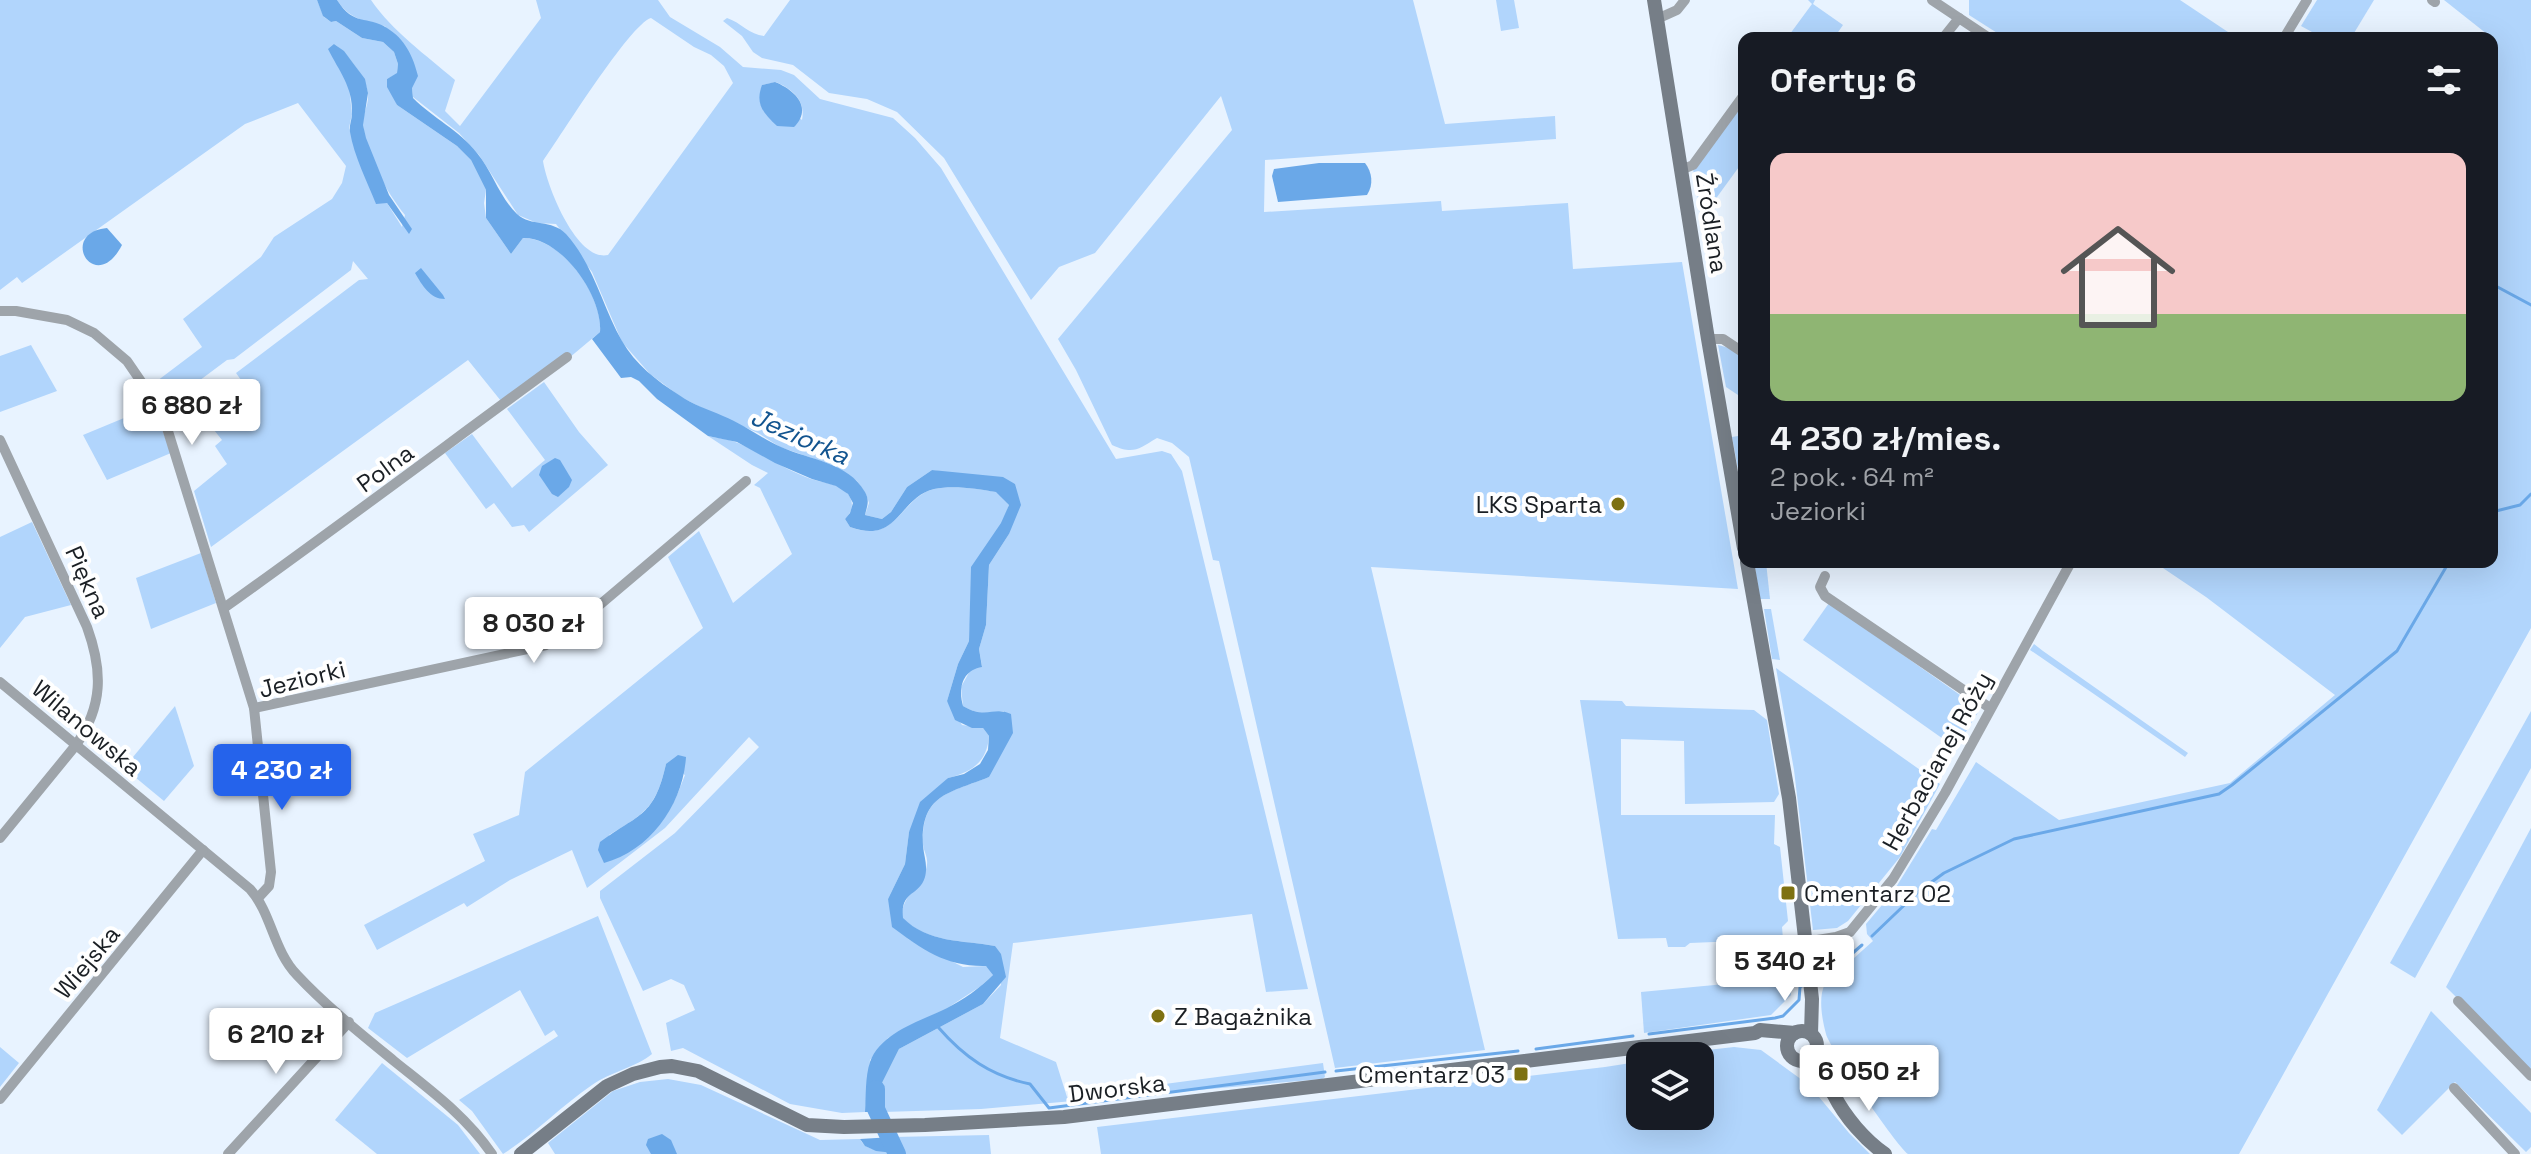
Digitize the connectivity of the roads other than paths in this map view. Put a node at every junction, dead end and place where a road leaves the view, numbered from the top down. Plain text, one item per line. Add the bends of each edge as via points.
1 (1654, 0) edge
2 (1685, 0) edge
3 (1932, 0) edge
4 (2307, 0) edge
5 (1959, 18) junction
6 (1657, 19) junction
7 (1948, 32) edge
8 (1980, 32) edge
9 (2288, 32) edge
10 (1738, 103) edge
11 (1681, 170) junction
12 (0, 311) edge
13 (1708, 339) junction
14 (1738, 349) edge
15 (567, 357) dead end
16 (0, 440) edge
17 (746, 481) dead end
18 (1738, 513) edge
19 (1748, 568) edge
20 (2064, 568) edge
21 (1825, 576) dead end
22 (224, 608) junction
23 (0, 682) edge
24 (254, 708) junction
25 (1990, 708) junction
26 (76, 745) junction
27 (0, 838) edge
28 (203, 850) junction
29 (258, 898) junction
30 (1805, 942) junction
31 (2458, 1001) dead end
32 (349, 1022) junction
33 (1798, 1036) junction
34 (1808, 1057) junction
35 (2531, 1076) edge
36 (2454, 1088) dead end
37 (0, 1099) edge
38 (228, 1154) edge
39 (492, 1154) edge
40 (521, 1154) edge
41 (1885, 1154) edge
42 (2515, 1154) edge

1 - 6 street, Źródlana
2 - 6 street
3 - 5 street
4 - 9 street
5 - 7 street
5 - 8 street
6 - 11 street, Źródlana
10 - 11 street via 1693,165
11 - 13 street, Źródlana
12 - 22 street via 78,324 118,350 137,374 168,427
13 - 14 street via 1723,339
13 - 18 street, Źródlana
15 - 22 street, Polna
16 - 26 street, Piękna via 96,651 98,698
17 - 24 street, Jeziorki via 546,645
19 - 30 street via 1783,752
20 - 25 street, Herbacianej Róży
21 - 25 street via 1820,587 1825,596
22 - 24 street
23 - 26 street, Wilanowska
24 - 29 street, Jeziorki via 271,872 269,886
25 - 30 street, Herbacianej Róży via 1914,846 1874,903 1844,935
26 - 27 street, Piękna
26 - 28 street, Wilanowska
28 - 29 street, Wilanowska
28 - 37 street, Wiejska
29 - 32 street via 286,963
30 - 33 street via 1813,1016
31 - 35 street
32 - 38 street
32 - 39 street via 459,1113
33 - 34 street via 1816,1046
33 - 34 street via 1792,1057
33 - 40 street, Dworska via 1755,1033 1050,1118 925,1125 807,1125 712,1076 660,1067 607,1086
34 - 41 street via 1855,1126
36 - 42 street

